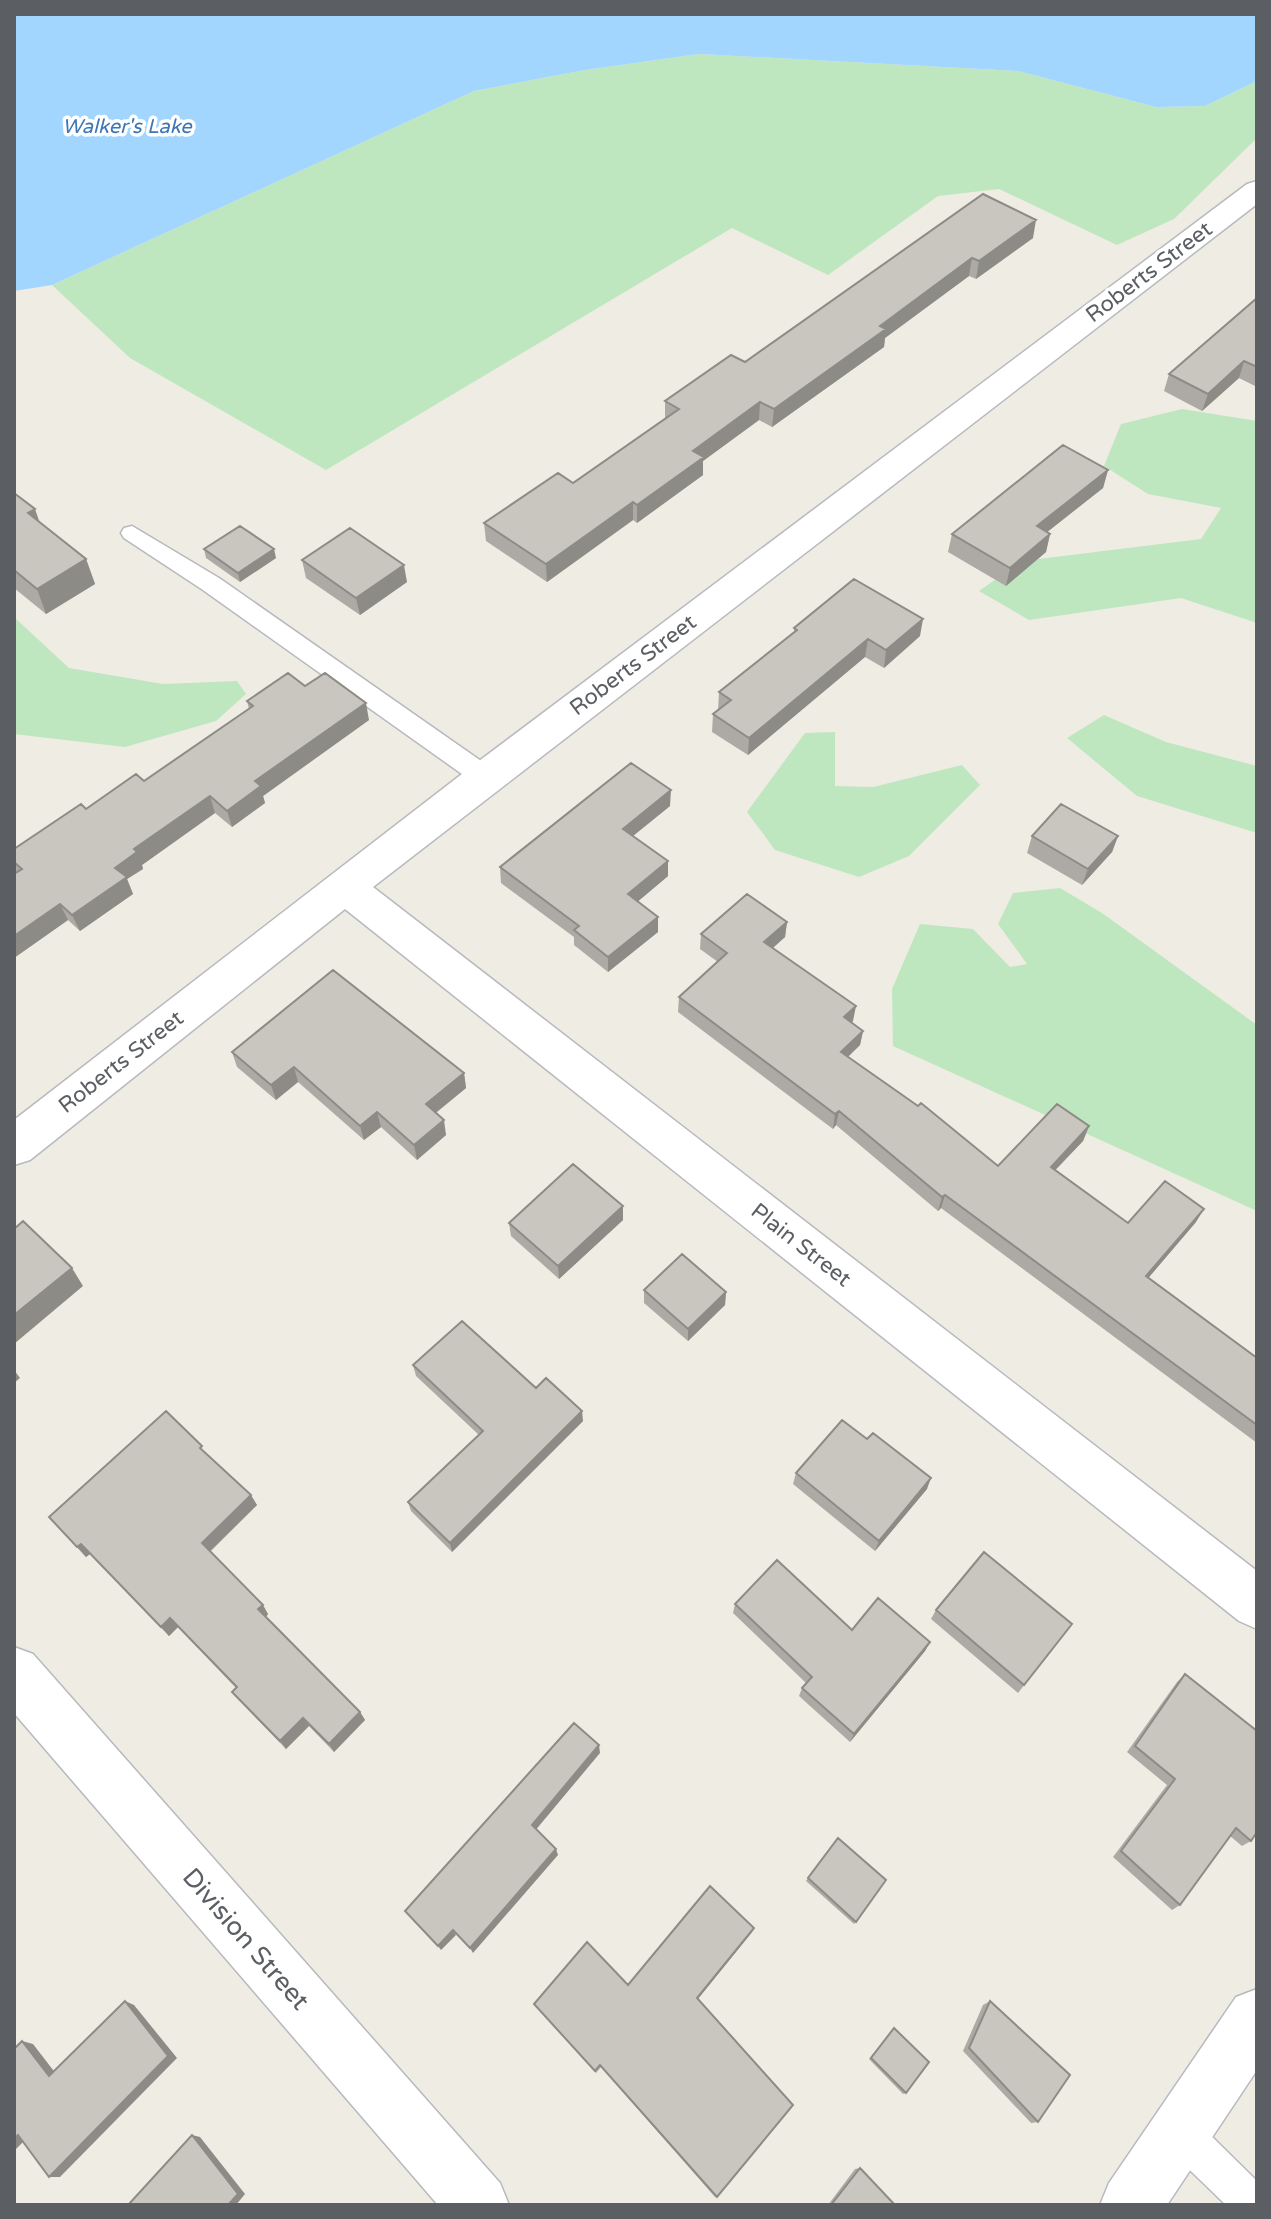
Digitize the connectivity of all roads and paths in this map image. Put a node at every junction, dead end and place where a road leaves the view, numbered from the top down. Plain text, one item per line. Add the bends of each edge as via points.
1 (1257, 190) edge
2 (132, 533) dead end
3 (485, 777) junction
4 (345, 887) junction
5 (14, 1146) edge
6 (1257, 1603) edge
7 (14, 1673) edge
8 (1257, 2018) edge
9 (1181, 2134) junction
10 (478, 2205) edge
11 (1131, 2205) edge
12 (1254, 2205) edge

1 - 3 street, Roberts Street
2 - 3 lane
3 - 4 street, Roberts Street
4 - 5 street, Roberts Street
4 - 6 street, Plain Street
7 - 10 street, Division Street
8 - 9 street
9 - 11 street
9 - 12 lane

